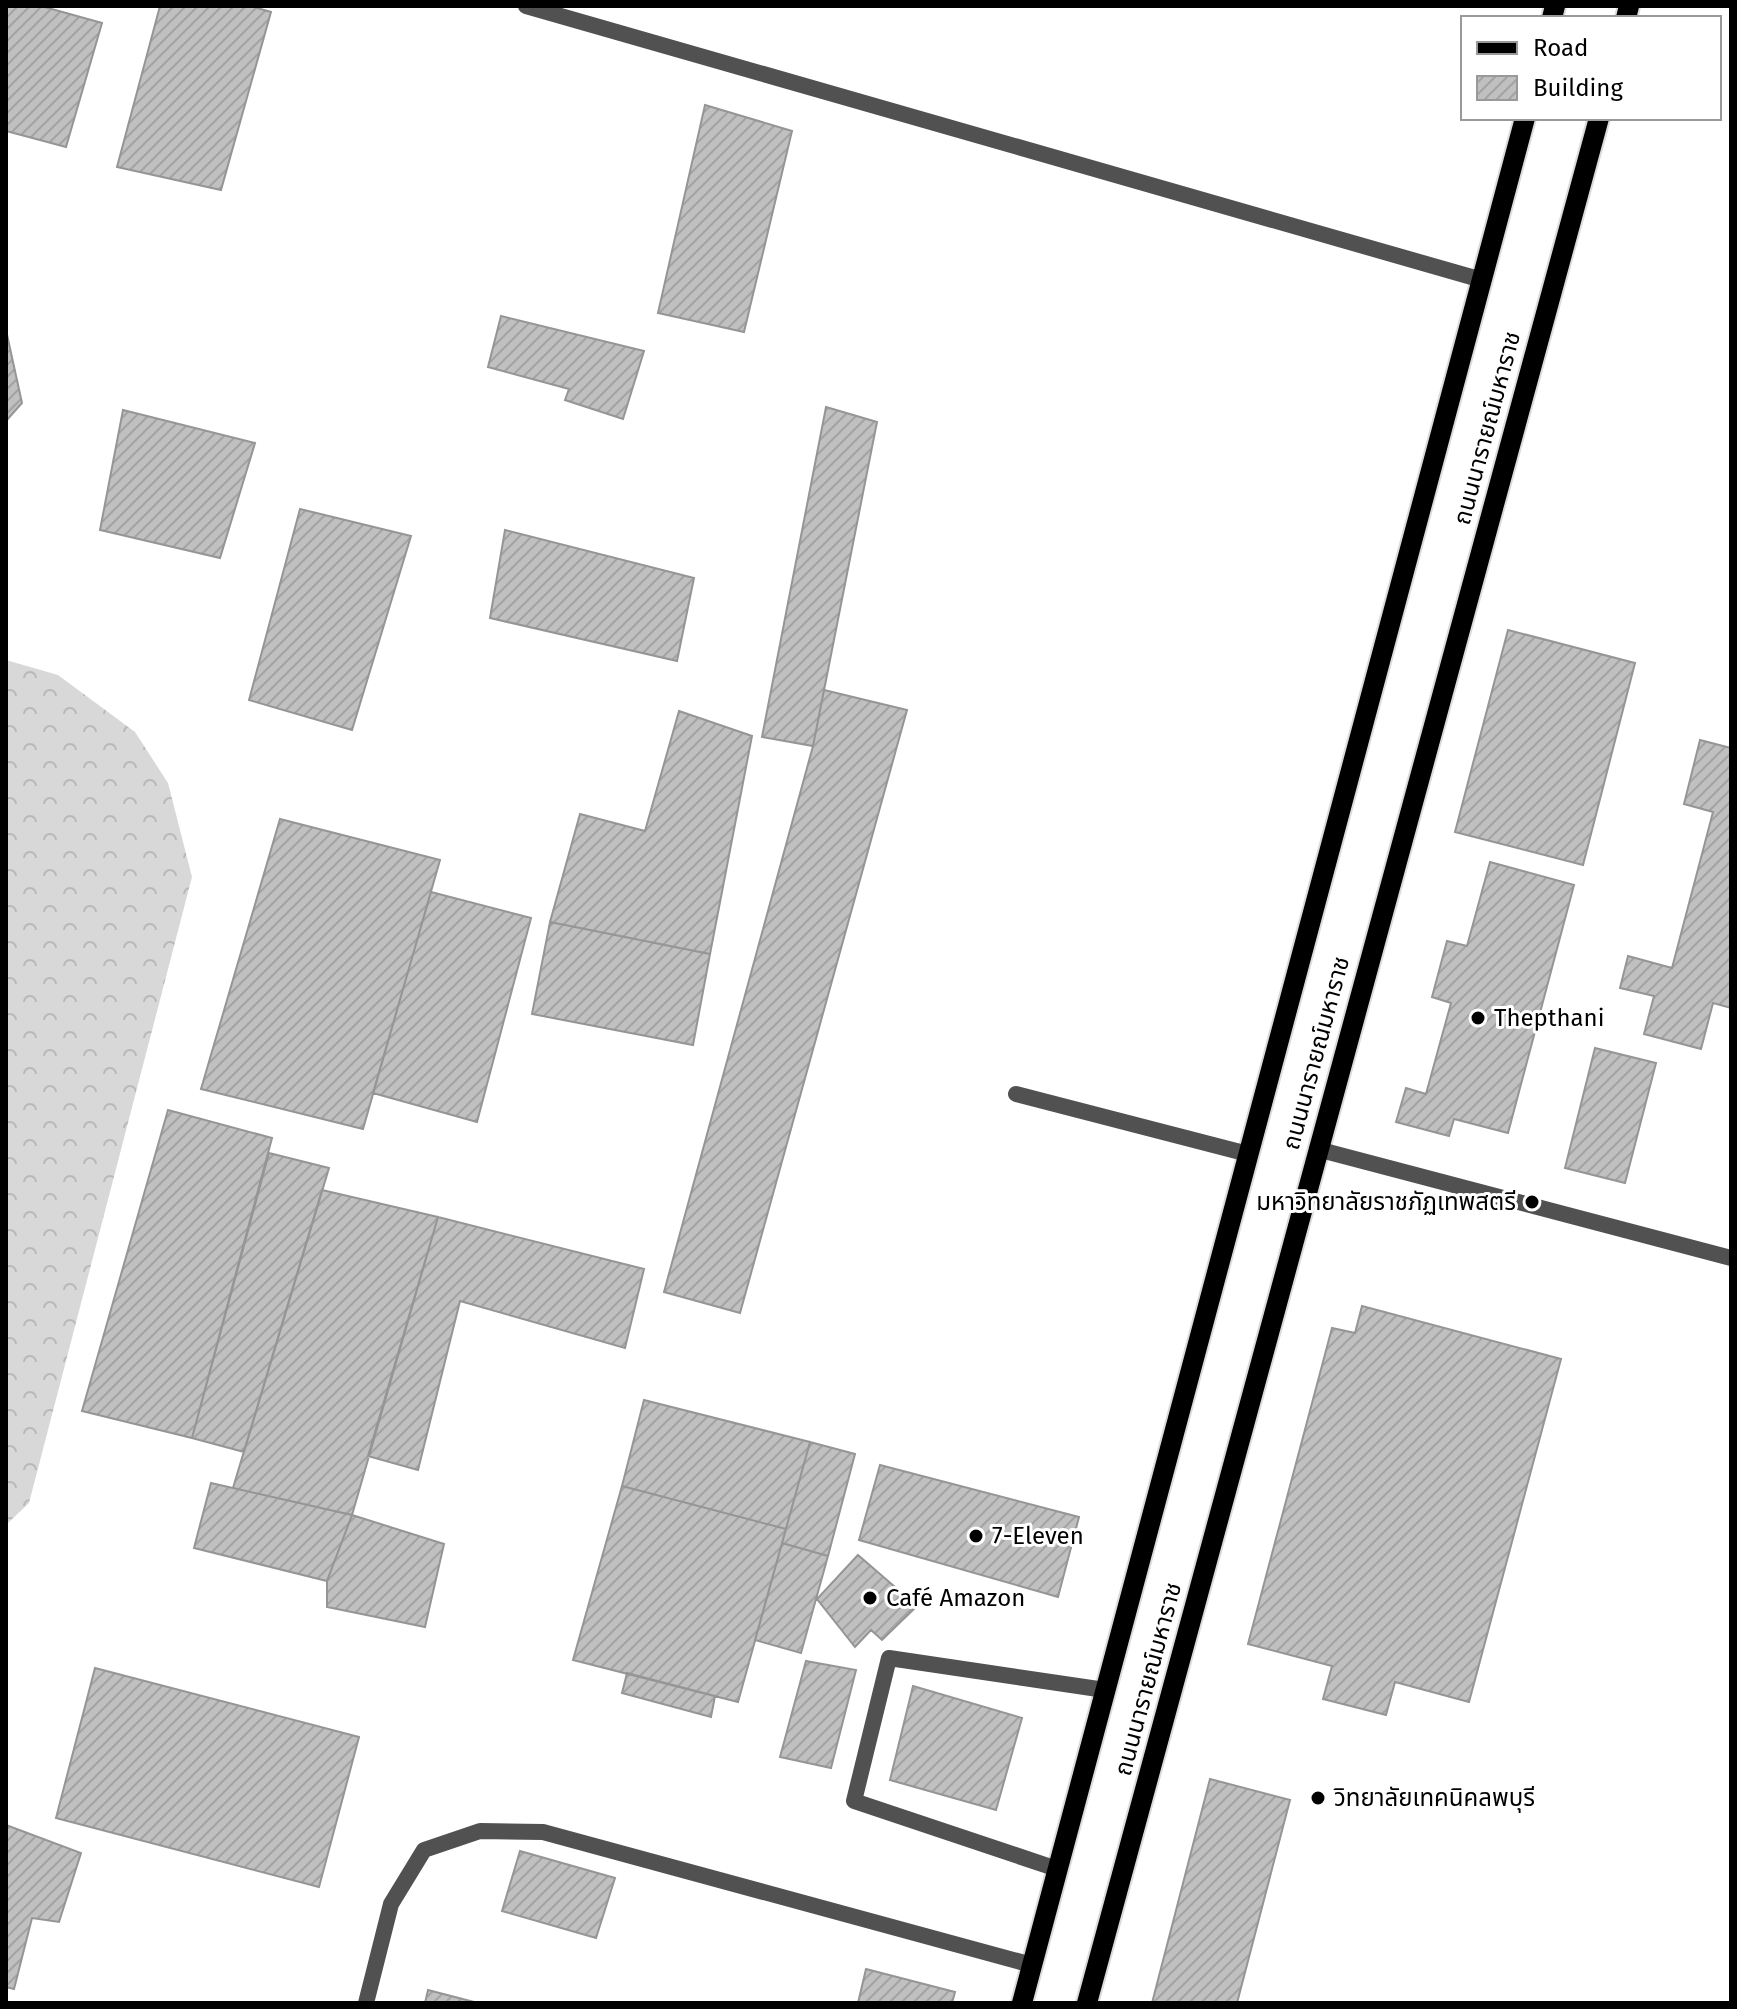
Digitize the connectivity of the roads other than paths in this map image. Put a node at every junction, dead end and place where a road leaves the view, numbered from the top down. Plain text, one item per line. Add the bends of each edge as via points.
1 (526, 6) edge
2 (1524, 120) edge
3 (1598, 120) edge
4 (1482, 280) junction
5 (1016, 1094) dead end
6 (1317, 1149) junction
7 (1248, 1154) junction
8 (1731, 1258) edge
9 (1105, 1690) junction
10 (1057, 1869) junction
11 (1032, 1965) junction
12 (366, 2003) edge
13 (1022, 2003) edge
14 (1087, 2003) edge

1 - 4 street
2 - 4 main road, ถนนนารายณ์มหาราช
3 - 6 main road, ถนนนารายณ์มหาราช
4 - 7 main road, ถนนนารายณ์มหาราช
5 - 7 street
6 - 8 street
6 - 14 main road, ถนนนารายณ์มหาราช
7 - 9 main road, ถนนนารายณ์มหาราช
9 - 10 main road, ถนนนารายณ์มหาราช
9 - 10 street via 889,1658 854,1801
10 - 11 main road, ถนนนารายณ์มหาราช
11 - 12 street via 543,1832 480,1831 424,1850 391,1904
11 - 13 main road, ถนนนารายณ์มหาราช

